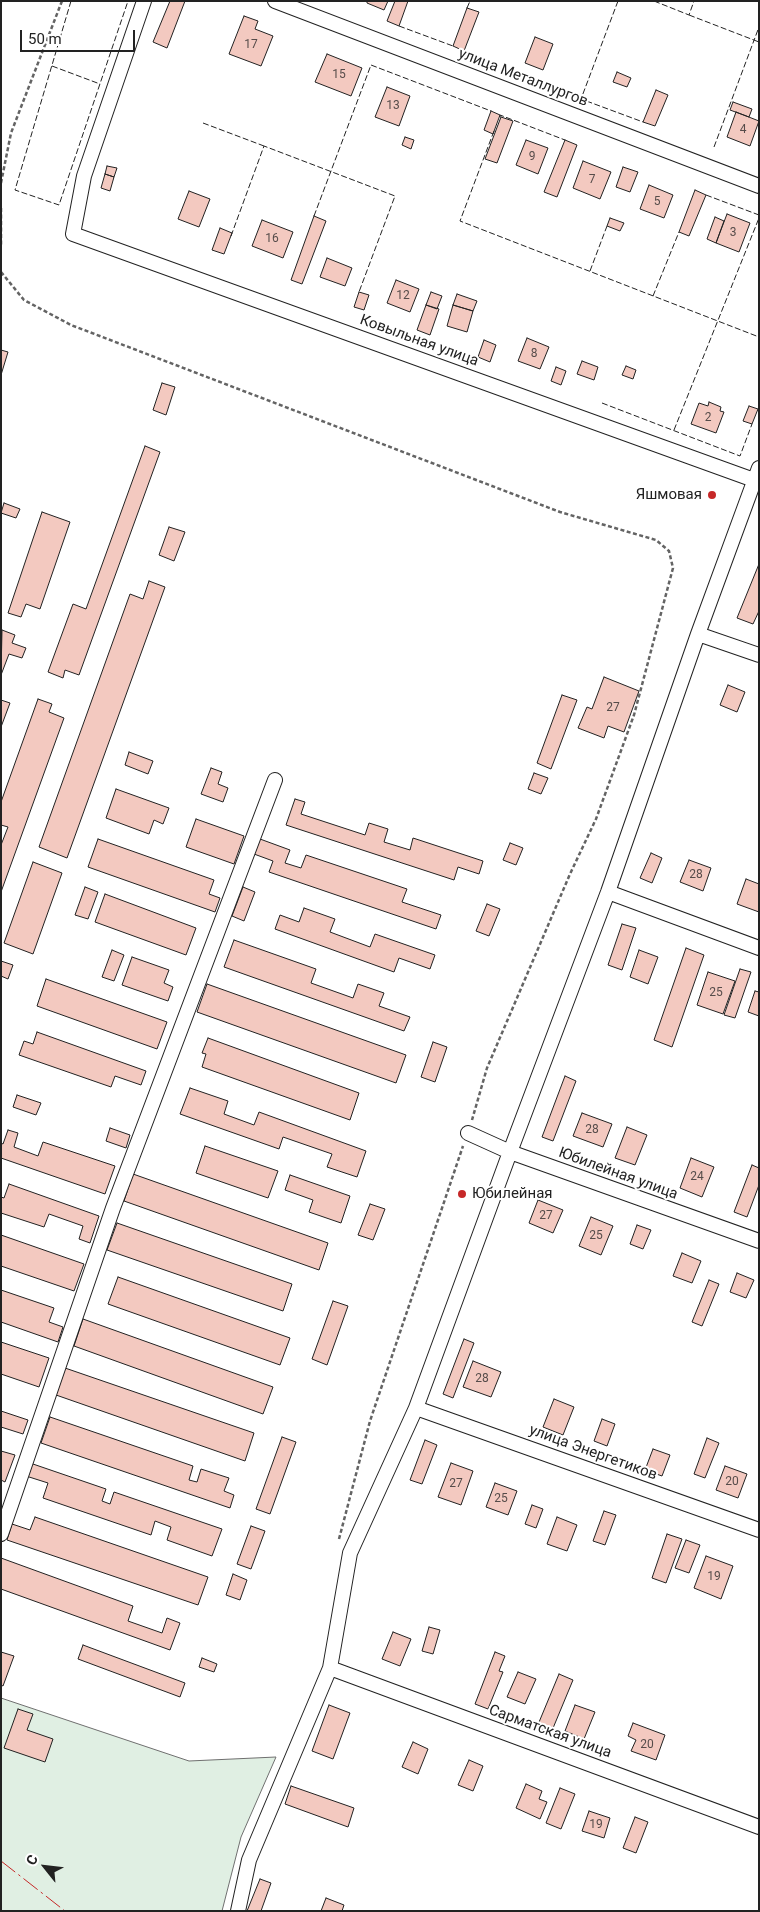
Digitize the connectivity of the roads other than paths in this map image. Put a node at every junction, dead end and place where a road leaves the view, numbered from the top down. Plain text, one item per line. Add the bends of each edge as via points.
1 (144, 1) edge
2 (275, 1) edge
3 (759, 186) edge
4 (756, 474) edge
5 (698, 634) junction
6 (759, 655) edge
7 (275, 780) dead end
8 (608, 892) junction
9 (759, 948) edge
10 (468, 1133) road end
11 (510, 1152) junction
12 (759, 1241) edge
13 (416, 1408) junction
14 (759, 1530) edge
15 (1, 1534) edge
16 (330, 1668) junction
17 (759, 1827) edge
18 (238, 1911) edge

1 - 4 street, Ковыльная улица via 84,176 73,234
2 - 3 street, улица Металлургов
4 - 5 street
5 - 6 street
5 - 8 street
7 - 15 street via 113,1208
8 - 9 street
8 - 11 street
10 - 11 street, Юбилейная улица
11 - 12 street, Юбилейная улица
11 - 13 street
13 - 14 street, улица Энергетиков
13 - 16 street via 350,1553
16 - 17 street, Сарматская улица
16 - 18 street via 249,1860

